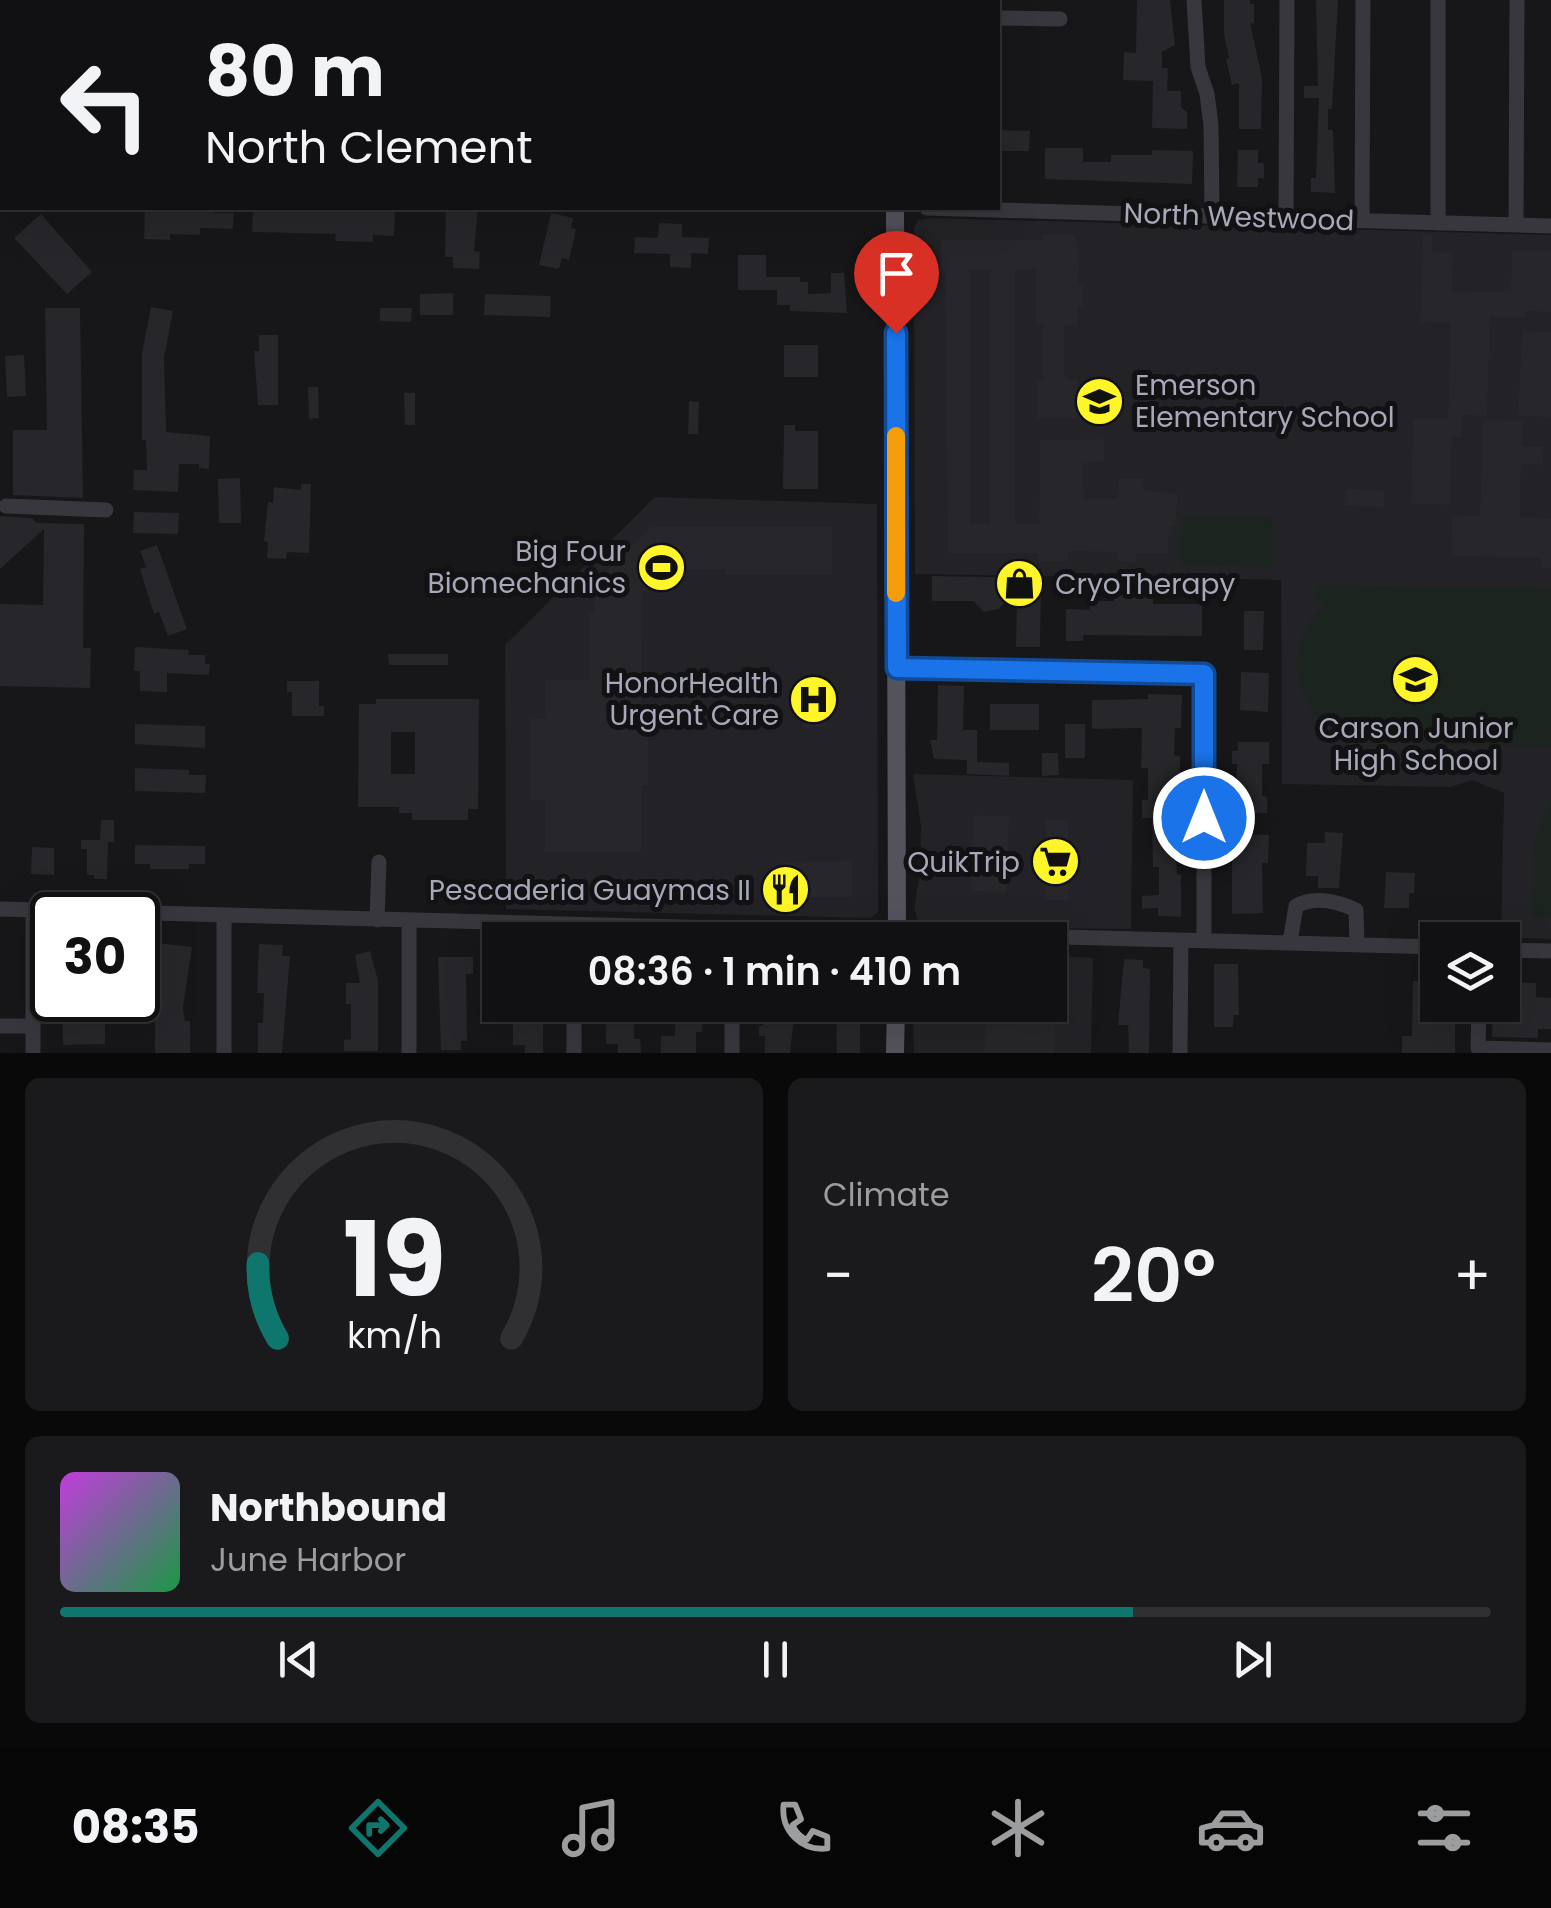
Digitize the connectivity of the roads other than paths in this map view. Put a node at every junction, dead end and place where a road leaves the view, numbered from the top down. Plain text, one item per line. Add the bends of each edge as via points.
1 (1194, 0) edge
2 (1287, 0) edge
3 (1363, 0) edge
4 (1438, 0) edge
5 (1517, 0) edge
6 (1000, 18) edge
7 (1060, 19) dead end
8 (895, 210) edge
9 (998, 210) edge
10 (1212, 216) junction
11 (1286, 218) junction
12 (1362, 221) junction
13 (1438, 223) junction
14 (1516, 225) junction
15 (1551, 226) edge
16 (6, 506) dead end
17 (106, 510) dead end
18 (897, 668) junction
19 (379, 862) dead end
20 (0, 910) edge
21 (30, 910) edge
22 (160, 914) edge
23 (224, 916) junction
24 (377, 920) junction
25 (409, 921) junction
26 (897, 922) edge
27 (482, 926) edge
28 (1067, 939) edge
29 (1180, 940) junction
30 (1204, 940) junction
31 (1290, 942) junction
32 (1357, 944) junction
33 (1420, 946) edge
34 (1520, 950) edge
35 (1551, 951) edge
36 (33, 1022) edge
37 (574, 1022) edge
38 (732, 1022) edge
39 (896, 1022) edge
40 (1479, 1022) edge
41 (0, 1026) edge
42 (33, 1026) junction
43 (1551, 1050) edge
44 (33, 1053) edge
45 (224, 1053) edge
46 (409, 1053) edge
47 (574, 1053) edge
48 (732, 1053) edge
49 (895, 1053) edge
50 (1180, 1053) edge

1 - 10 street via 1198,67 1211,125
2 - 11 street
3 - 12 street
4 - 13 street
5 - 14 street
6 - 7 street
8 - 18 main road
9 - 10 street, North Westwood
10 - 11 street, North Westwood
11 - 12 street, North Westwood
12 - 13 street, North Westwood
13 - 14 street, North Westwood
14 - 15 street, North Westwood
16 - 17 street
18 - 26 main road
18 - 30 street via 1204,674
19 - 24 street
20 - 21 street
22 - 23 street
23 - 24 street
23 - 45 street
24 - 25 street
25 - 27 street
25 - 46 street
28 - 29 street
29 - 30 street
29 - 50 street
30 - 31 street
31 - 32 street
31 - 32 street via 1296,906 1309,900 1356,910
32 - 33 street
34 - 35 street
36 - 42 street
37 - 47 street
38 - 48 street
39 - 49 main road
40 - 43 street via 1478,1048
41 - 42 street
42 - 44 street

